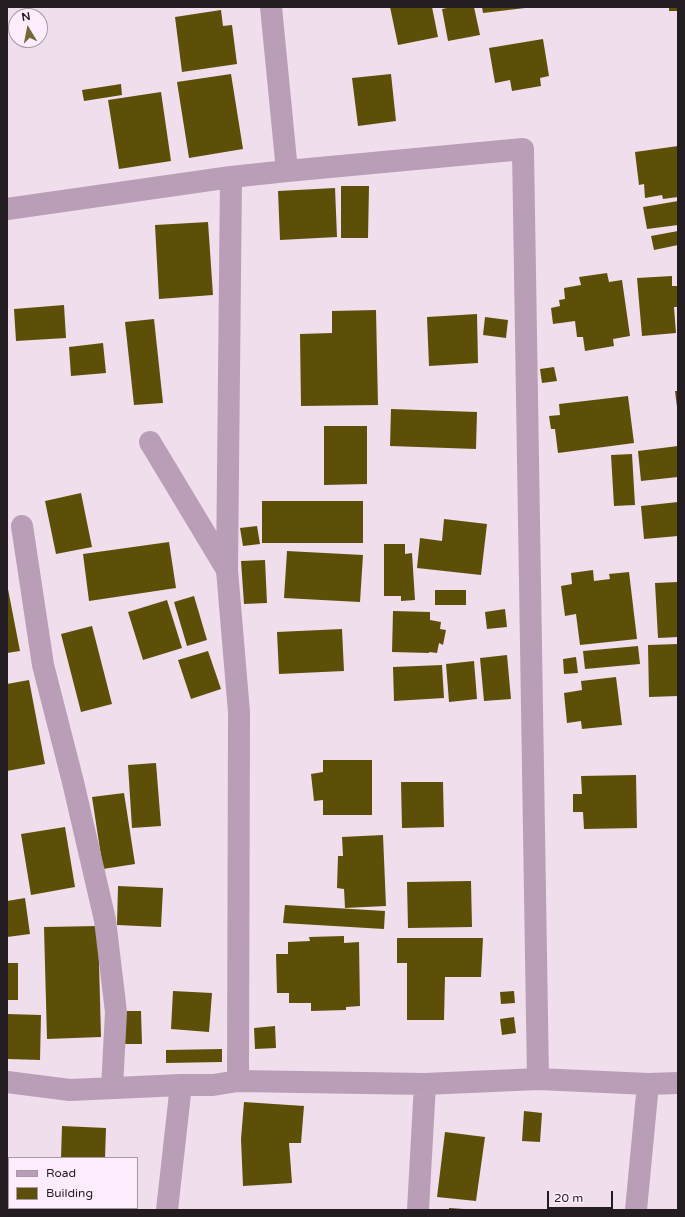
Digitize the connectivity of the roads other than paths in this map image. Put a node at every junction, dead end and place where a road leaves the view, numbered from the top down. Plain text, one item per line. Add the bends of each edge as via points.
1 (271, 7) edge
2 (287, 171) junction
3 (231, 177) junction
4 (7, 209) edge
5 (150, 442) dead end
6 (22, 526) dead end
7 (227, 570) junction
8 (538, 1080) junction
9 (238, 1081) junction
10 (7, 1082) edge
11 (678, 1083) edge
12 (425, 1084) junction
13 (648, 1084) junction
14 (181, 1085) junction
15 (112, 1088) junction
16 (167, 1210) edge
17 (418, 1210) edge
18 (636, 1210) edge

1 - 2 street
2 - 3 street
2 - 8 street via 523,149
3 - 4 street
3 - 7 street
5 - 7 street
6 - 15 street via 43,665 105,920 116,1012
7 - 9 street via 239,712
8 - 12 street
8 - 13 street
9 - 12 street
9 - 14 street
10 - 15 street via 70,1090
11 - 13 street
12 - 17 street
13 - 18 street
14 - 15 street
14 - 16 street

